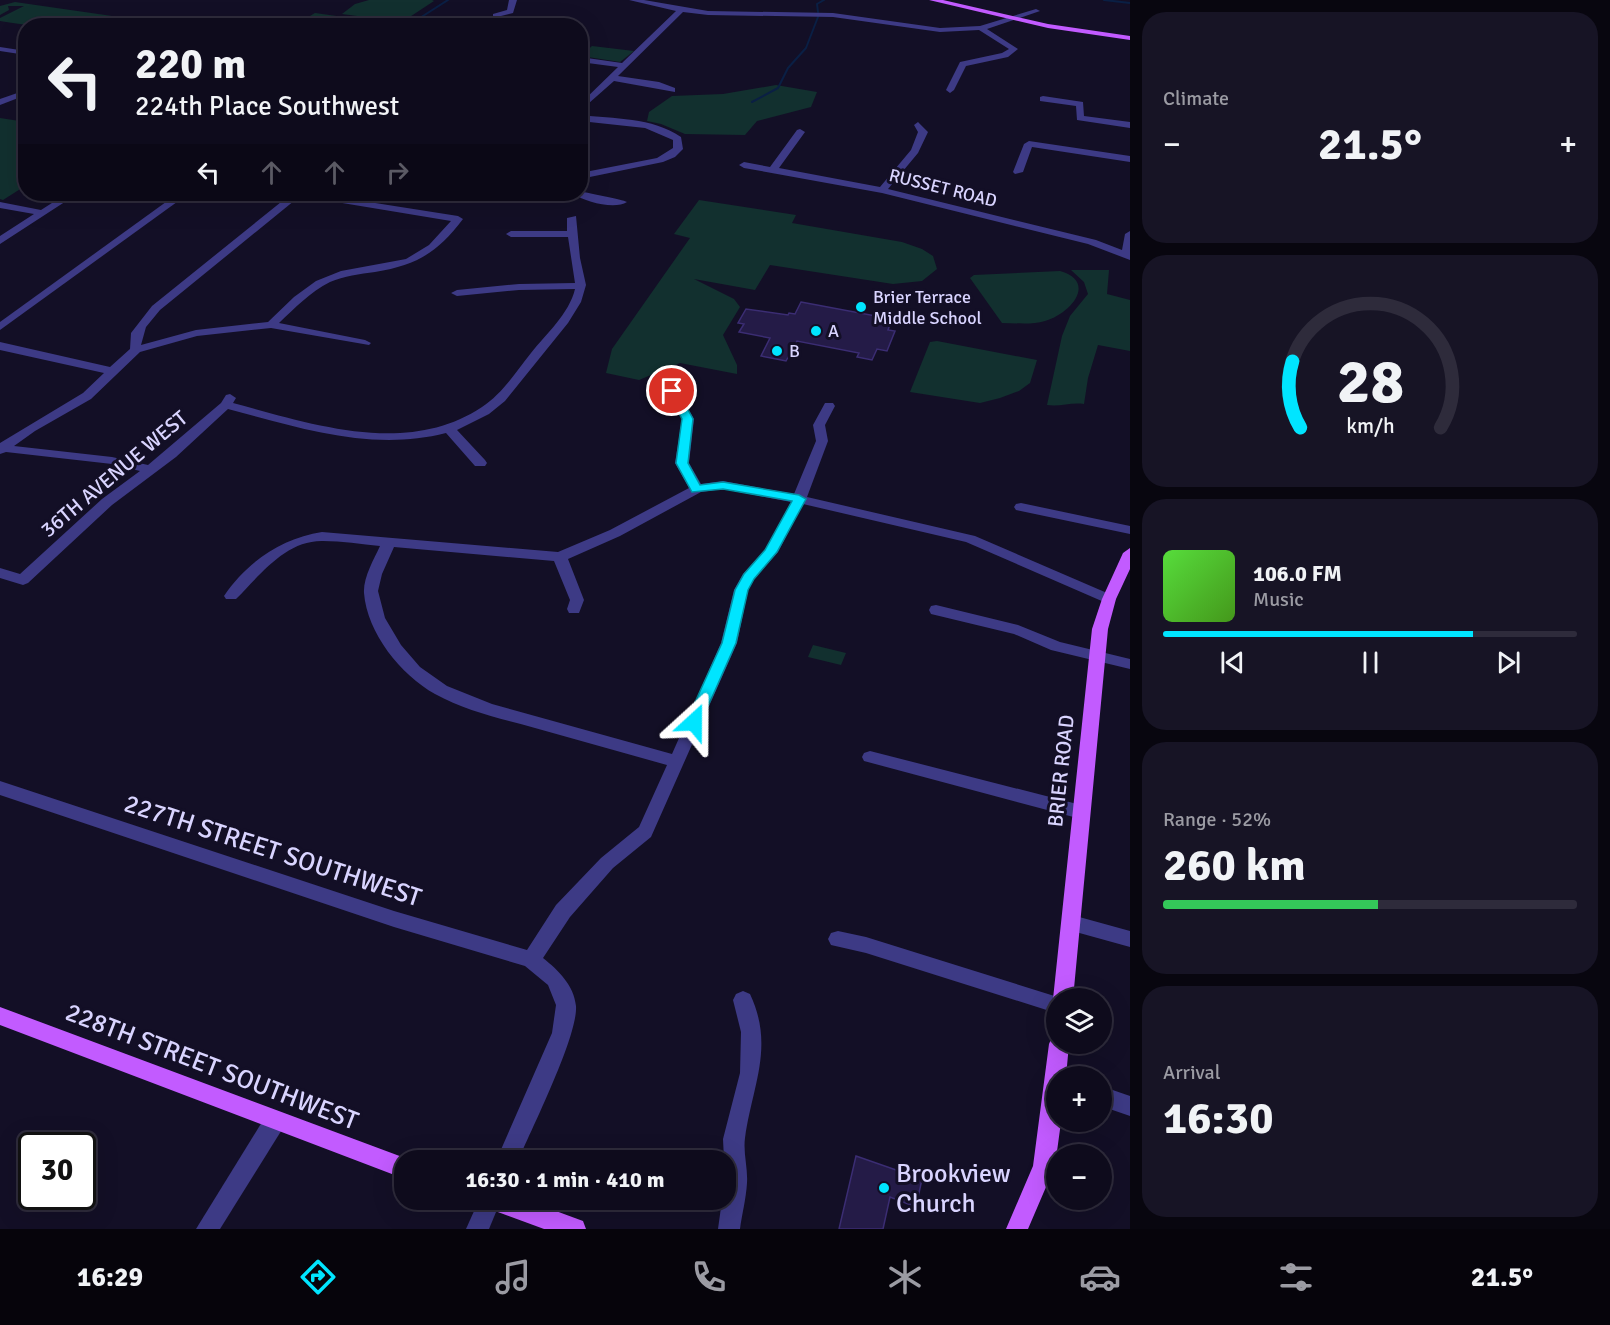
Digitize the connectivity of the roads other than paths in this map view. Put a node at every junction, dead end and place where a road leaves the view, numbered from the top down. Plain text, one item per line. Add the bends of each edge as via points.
1 (513, 0) edge
2 (633, 0) edge
3 (933, 0) edge
4 (681, 10) junction
5 (1036, 11) dead end
6 (496, 16) dead end
7 (1016, 19) junction
8 (981, 28) junction
9 (1130, 38) edge
10 (0, 49) edge
11 (18, 52) edge
12 (588, 60) edge
13 (624, 66) junction
14 (612, 78) junction
15 (672, 90) dead end
16 (950, 90) dead end
17 (18, 94) edge
18 (3, 99) edge
19 (1043, 99) dead end
20 (18, 101) edge
21 (588, 101) edge
22 (588, 119) edge
23 (918, 125) dead end
24 (1130, 125) edge
25 (800, 132) dead end
26 (1130, 159) edge
27 (744, 165) dead end
28 (773, 170) junction
29 (1018, 172) dead end
30 (588, 174) edge
31 (882, 190) junction
32 (588, 197) edge
33 (61, 201) edge
34 (173, 201) edge
35 (287, 201) edge
36 (346, 201) edge
37 (622, 202) dead end
38 (0, 205) edge
39 (43, 213) junction
40 (572, 218) dead end
41 (510, 234) dead end
42 (572, 234) junction
43 (1130, 234) edge
44 (0, 241) edge
45 (1128, 256) edge
46 (581, 286) junction
47 (457, 293) dead end
48 (271, 325) junction
49 (0, 327) edge
50 (365, 343) dead end
51 (0, 346) edge
52 (136, 350) junction
53 (112, 370) junction
54 (672, 391) dead end
55 (829, 406) dead end
56 (450, 430) junction
57 (1, 448) edge
58 (480, 463) dead end
59 (149, 469) junction
60 (697, 489) junction
61 (799, 499) junction
62 (1021, 507) dead end
63 (1130, 530) edge
64 (388, 543) junction
65 (560, 557) junction
66 (1128, 562) edge
67 (0, 573) edge
68 (231, 596) dead end
69 (1109, 599) junction
70 (574, 609) dead end
71 (936, 610) dead end
72 (1097, 657) junction
73 (1130, 664) edge
74 (870, 757) dead end
75 (676, 761) junction
76 (0, 788) edge
77 (1081, 812) junction
78 (1072, 923) junction
79 (838, 939) dead end
80 (1130, 939) edge
81 (531, 960) junction
82 (1064, 988) edge
83 (743, 1000) dead end
84 (1046, 1001) edge
85 (0, 1016) edge
86 (1112, 1100) edge
87 (1130, 1106) edge
88 (275, 1121) junction
89 (1049, 1132) edge
90 (512, 1150) edge
91 (394, 1164) edge
92 (486, 1210) edge
93 (523, 1210) edge
94 (207, 1229) edge
95 (477, 1229) edge
96 (575, 1229) edge
97 (729, 1229) edge
98 (1017, 1229) edge

1 - 6 street via 510,11
2 - 4 street
3 - 7 main road
4 - 8 street via 833,15 940,30
4 - 13 street
5 - 7 street
7 - 8 street
7 - 9 main road
8 - 16 street via 1014,49 1005,55 963,64
10 - 11 street
12 - 13 street
13 - 14 street
14 - 15 street
14 - 21 street
17 - 18 street
18 - 20 street
19 - 24 street via 1080,105 1080,118
22 - 30 street via 659,129 678,139 678,149 660,160
23 - 31 street via 923,132 915,151
25 - 28 street
26 - 29 street via 1029,144
27 - 28 street, RUSSET ROAD
28 - 31 street, RUSSET ROAD
31 - 45 street, RUSSET ROAD via 1083,240
32 - 37 street
33 - 39 street
34 - 49 street
35 - 52 street via 156,308 137,334
36 - 48 street via 458,219 433,248 416,258 330,278 302,294
38 - 39 street
39 - 44 street
40 - 42 street
41 - 42 street
42 - 46 street
43 - 45 street
46 - 47 street
46 - 56 street via 574,306 504,395
48 - 50 street
48 - 52 street via 195,333
51 - 53 street
52 - 53 street
53 - 57 street via 87,396
54 - 60 street via 688,419 682,463
55 - 61 street via 819,425 822,441
56 - 58 street
56 - 59 street, 36TH AVENUE WEST via 391,438 352,435 275,417 228,401
57 - 59 street via 117,460
59 - 67 street, 36TH AVENUE WEST via 107,502 23,580
60 - 61 street via 723,485
60 - 65 street
61 - 69 street via 970,539
61 - 75 street via 771,552 741,590 729,643
62 - 63 street
64 - 65 street
64 - 68 street via 322,536 292,541 279,548
64 - 75 street via 371,591 377,618 395,650 414,671 441,690 487,709
65 - 70 street via 577,600
66 - 69 main road, BRIER ROAD
69 - 72 main road, BRIER ROAD
71 - 72 street via 1018,630
72 - 73 street
72 - 77 main road, BRIER ROAD
74 - 77 street
75 - 81 street via 645,832 607,863 563,911
76 - 81 street, 227TH STREET SOUTHWEST via 394,920
77 - 78 main road, BRIER ROAD
78 - 80 street
78 - 82 main road, BRIER ROAD
79 - 84 street
81 - 90 street via 555,979 566,1005 562,1033
83 - 97 street via 751,1032 750,1072 734,1138 736,1183
85 - 88 main road, 228TH STREET SOUTHWEST
86 - 87 street
88 - 91 main road, 228TH STREET SOUTHWEST
88 - 94 street
89 - 98 main road via 1044,1166
92 - 95 street
93 - 96 main road

